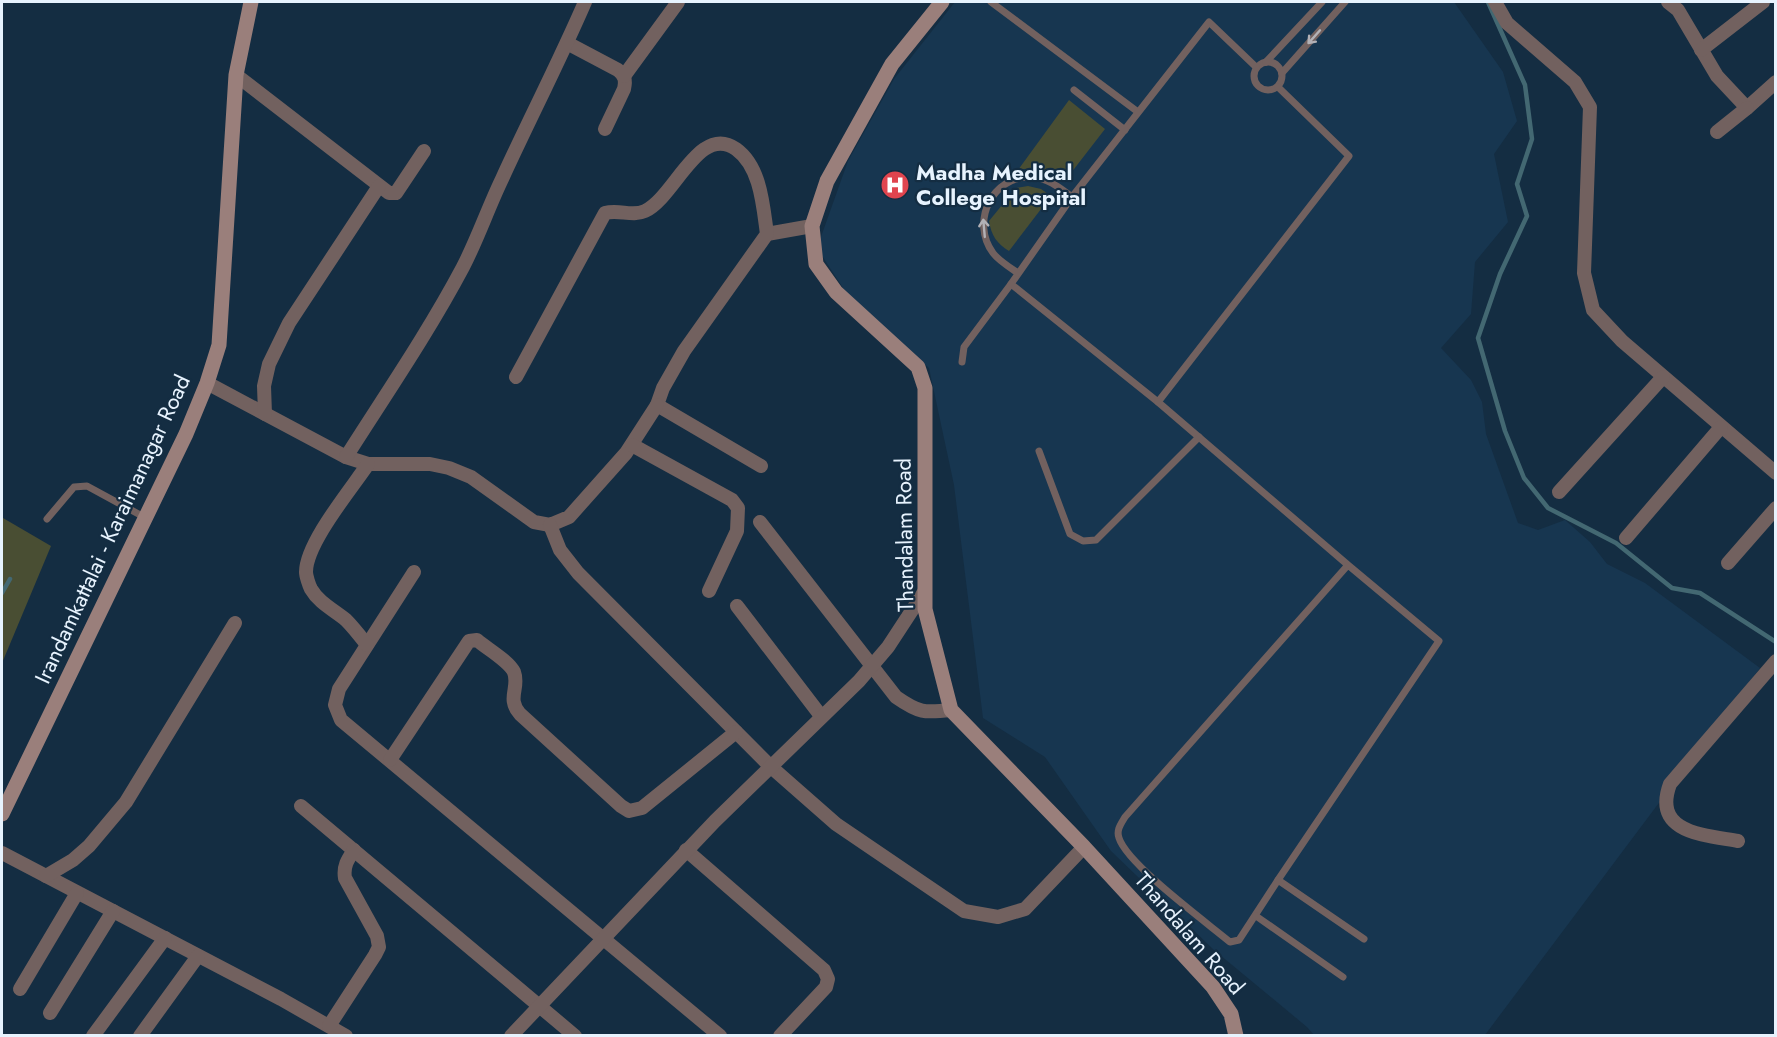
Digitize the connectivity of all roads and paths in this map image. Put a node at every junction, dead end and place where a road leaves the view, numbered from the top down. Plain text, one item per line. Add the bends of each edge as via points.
1 (251, 2) edge
2 (585, 2) edge
3 (678, 2) edge
4 (942, 2) edge
5 (991, 2) edge
6 (1322, 2) edge
7 (1345, 2) edge
8 (1495, 2) edge
9 (1668, 2) edge
10 (1763, 2) edge
11 (567, 43) junction
12 (1701, 50) junction
13 (1266, 62) junction
14 (1256, 67) junction
15 (1282, 73) junction
16 (236, 75) junction
17 (624, 76) junction
18 (1776, 82) edge
19 (1278, 87) junction
20 (1074, 90) dead end
21 (1747, 108) junction
22 (1138, 112) junction
23 (605, 129) dead end
24 (1125, 130) junction
25 (1717, 132) dead end
26 (424, 151) dead end
27 (379, 186) junction
28 (1072, 197) junction
29 (812, 226) junction
30 (767, 234) junction
31 (1018, 273) junction
32 (1011, 284) junction
33 (962, 362) dead end
34 (516, 377) dead end
35 (1663, 377) junction
36 (207, 383) junction
37 (1158, 402) junction
38 (657, 405) junction
39 (265, 414) junction
40 (1721, 427) junction
41 (1199, 437) junction
42 (632, 445) junction
43 (1039, 451) dead end
44 (346, 457) junction
45 (368, 464) junction
46 (761, 466) dead end
47 (1776, 473) edge
48 (1559, 492) dead end
49 (1776, 508) edge
50 (144, 518) junction
51 (47, 519) dead end
52 (760, 522) dead end
53 (550, 525) junction
54 (1626, 538) dead end
55 (1728, 563) dead end
56 (1348, 565) junction
57 (414, 572) dead end
58 (710, 591) dead end
59 (924, 592) junction
60 (737, 606) dead end
61 (235, 623) dead end
62 (367, 645) junction
63 (1776, 661) edge
64 (871, 667) junction
65 (951, 710) junction
66 (821, 717) junction
67 (736, 732) junction
68 (390, 760) junction
69 (770, 766) junction
70 (301, 806) dead end
71 (2, 814) edge
72 (1738, 841) dead end
73 (1084, 847) junction
74 (354, 850) junction
75 (686, 850) junction
76 (2, 853) edge
77 (46, 876) junction
78 (1278, 880) junction
79 (77, 893) junction
80 (113, 911) junction
81 (1256, 915) junction
82 (165, 938) junction
83 (604, 938) junction
84 (1364, 939) dead end
85 (198, 956) junction
86 (1344, 977) dead end
87 (20, 989) dead end
88 (540, 1005) junction
89 (50, 1013) dead end
90 (329, 1026) junction
91 (93, 1035) edge
92 (140, 1035) edge
93 (346, 1035) edge
94 (511, 1035) edge
95 (575, 1035) edge
96 (720, 1035) edge
97 (780, 1035) edge
98 (1236, 1035) edge

1 - 16 street, Irandamkattalai - Karaimanagar Road
2 - 11 street
3 - 17 street
4 - 29 street, Thandalam Road via 892,64 827,181
5 - 22 lane
6 - 13 lane
7 -> 15 lane
8 - 35 street via 1507,23 1575,82 1590,107 1584,273 1593,310 1622,342
9 - 12 street via 1678,10
10 - 12 street
11 - 17 street
11 - 44 street via 462,268
12 - 21 street via 1717,76
13 - 14 lane
13 - 15 lane via 1274,63
14 - 19 lane via 1257,85 1267,90
14 - 22 lane via 1209,22
15 - 19 lane
16 - 27 street
16 - 36 street, Irandamkattalai - Karaimanagar Road via 219,345
17 - 23 street via 624,89
18 - 21 street
19 - 37 lane via 1349,156
20 - 24 lane
21 - 25 street
22 - 24 lane
24 - 28 lane
26 - 27 street via 396,193
27 - 39 street via 289,323 269,364 264,386
28 - 31 lane
31 -> 28 lane via 999,260 985,239 983,223 990,199 1008,182 1032,177 1048,181
29 - 30 street
29 - 59 street, Thandalam Road via 816,264 836,292 918,367 926,388
30 - 34 street via 759,186 744,155 727,143 712,144 646,211 605,213
30 - 38 street via 684,351
31 - 32 lane
32 - 33 lane via 964,346
32 - 37 lane
35 - 40 street
35 - 48 street
36 - 39 street
36 - 50 street, Irandamkattalai - Karaimanagar Road
37 - 41 lane
38 - 42 street
38 - 46 street
39 - 44 street
40 - 47 street
40 - 54 street
41 - 43 lane via 1096,540 1083,541 1070,534
41 - 56 lane
42 - 53 street via 568,517
42 - 58 street via 732,500 738,508 737,531
44 - 45 street
45 - 53 street via 430,464 449,468 471,477 534,522
45 - 62 street via 327,523 311,551 306,572 310,588 320,601 345,619
49 - 55 street
50 - 51 lane via 87,486 74,487
50 - 71 street, Irandamkattalai - Karaimanagar Road
52 - 64 street
53 - 67 street via 560,550 578,573
56 - 78 lane via 1439,641
56 - 81 lane via 1118,829 1118,838 1140,866 1230,942 1239,940
57 - 62 street
59 - 64 street
59 - 65 street, Thandalam Road via 924,609
60 - 66 street
61 - 77 street via 126,802 89,846
62 - 68 street via 339,689 335,705 341,720
63 - 72 street via 1670,784 1665,798 1667,814 1677,824 1695,834
64 - 65 street via 896,697 913,709
64 - 66 street
65 - 73 street, Thandalam Road
66 - 69 street
67 - 68 street via 642,808 629,811 520,714 513,701 514,673 509,665 473,640
67 - 69 street
68 - 83 street
69 - 73 street via 836,824 964,911 998,917 1025,909
69 - 75 street
70 - 74 street
73 - 98 street, Thandalam Road via 1213,987 1231,1014
74 - 88 street
74 - 90 street via 345,864 345,878 377,936 379,947
75 - 83 street
75 - 97 street via 824,970 826,987
76 - 77 street
77 - 79 street
78 - 81 lane
78 - 84 lane
79 - 80 street
79 - 87 street
80 - 82 street
80 - 89 street
81 - 86 lane
82 - 85 street
82 - 91 street
83 - 88 street
83 - 96 street
85 - 90 street
85 - 92 street
88 - 94 street
88 - 95 street
90 - 93 street

